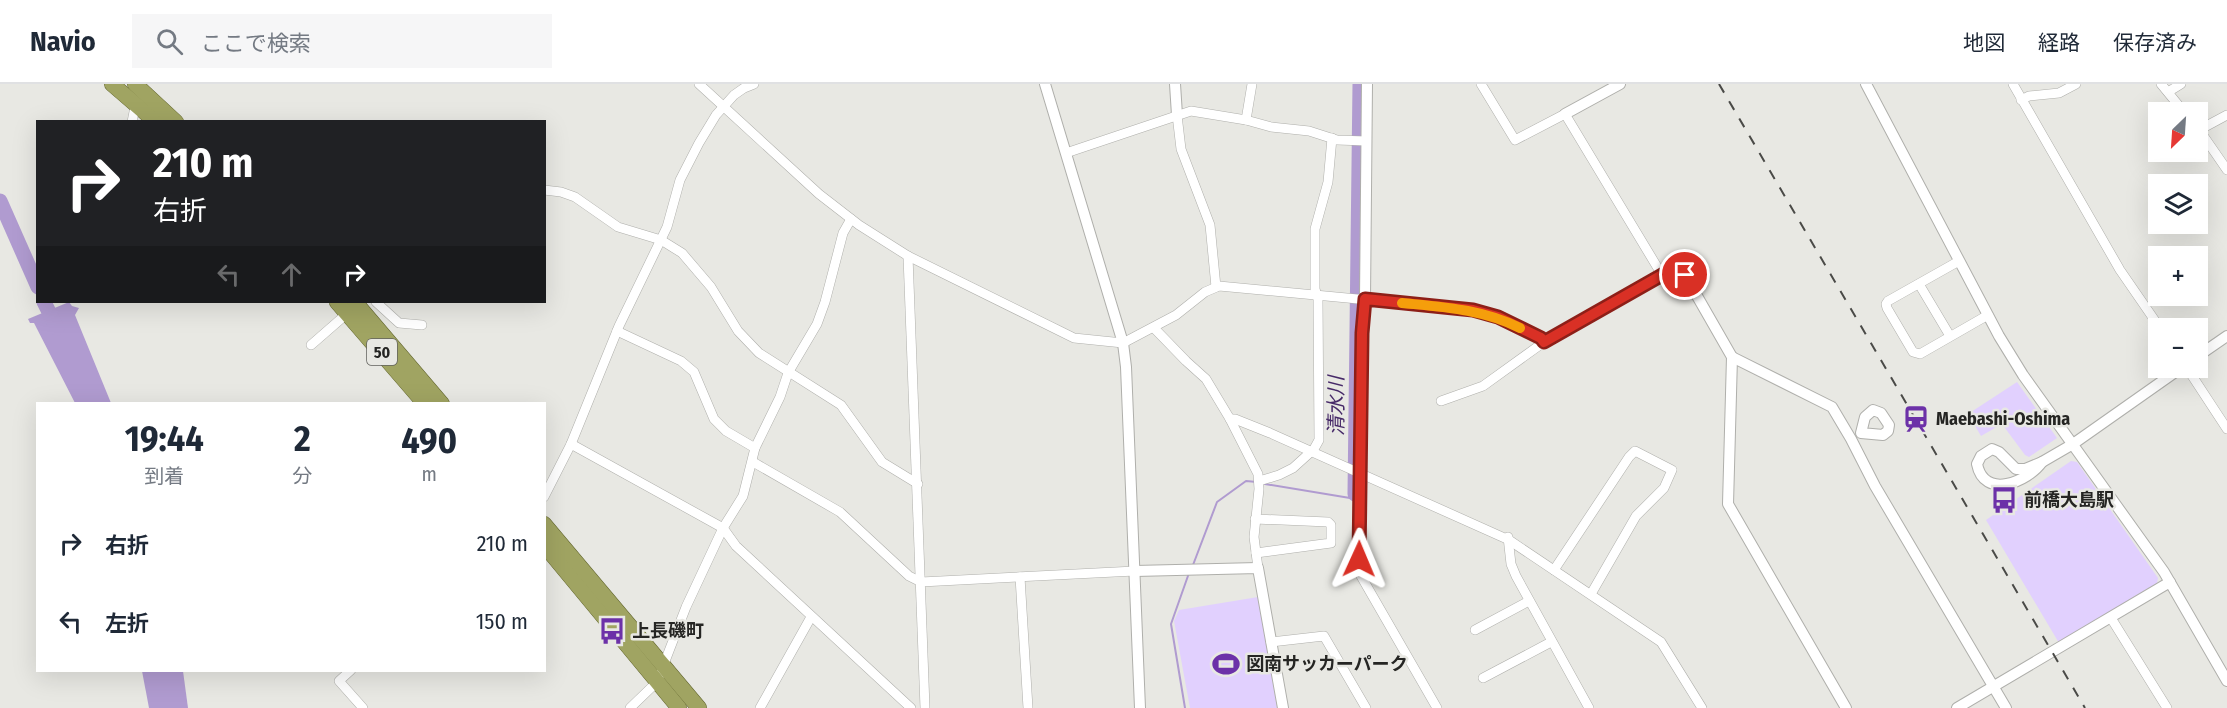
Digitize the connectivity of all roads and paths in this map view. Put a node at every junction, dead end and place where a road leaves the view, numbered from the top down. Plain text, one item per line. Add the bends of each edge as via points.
1 (112, 84) edge
2 (136, 84) edge
3 (699, 84) edge
4 (754, 84) edge
5 (1045, 84) edge
6 (1175, 84) edge
7 (1252, 84) edge
8 (1367, 84) edge
9 (1481, 84) edge
10 (1620, 84) edge
11 (1866, 84) edge
12 (2013, 84) edge
13 (2076, 84) edge
14 (2161, 84) edge
15 (2181, 84) edge
16 (2168, 92) junction
17 (2021, 100) junction
18 (2176, 102) edge
19 (136, 104) junction
20 (724, 106) junction
21 (1565, 114) junction
22 (1177, 115) junction
23 (2227, 115) edge
24 (132, 120) edge
25 (154, 120) edge
26 (174, 120) edge
27 (1246, 120) junction
28 (2208, 124) edge
29 (1332, 138) junction
30 (1362, 141) junction
31 (2208, 143) edge
32 (1066, 153) junction
33 (2227, 170) edge
34 (546, 190) edge
35 (851, 219) junction
36 (661, 240) junction
37 (908, 256) junction
38 (1959, 261) junction
39 (1662, 275) junction
40 (1919, 284) junction
41 (1216, 286) junction
42 (1317, 295) junction
43 (1360, 299) junction
44 (377, 303) edge
45 (351, 304) edge
46 (1988, 315) junction
47 (2153, 318) edge
48 (422, 325) dead end
49 (1154, 328) junction
50 (617, 331) junction
51 (1950, 336) junction
52 (2227, 336) edge
53 (1544, 342) junction
54 (1123, 343) junction
55 (311, 345) dead end
56 (2208, 349) edge
57 (1732, 357) junction
58 (788, 373) junction
59 (2167, 378) edge
60 (2194, 378) edge
61 (1441, 401) dead end
62 (424, 402) edge
63 (440, 402) edge
64 (1230, 419) junction
65 (2227, 429) edge
66 (571, 444) junction
67 (2073, 444) junction
68 (755, 448) junction
69 (1309, 451) junction
70 (753, 462) junction
71 (2042, 462) junction
72 (1358, 472) junction
73 (1259, 481) junction
74 (918, 483) junction
75 (546, 493) edge
76 (1256, 519) junction
77 (546, 526) edge
78 (723, 528) junction
79 (1508, 537) junction
80 (546, 547) edge
81 (1256, 553) junction
82 (1258, 568) junction
83 (1554, 570) junction
84 (1135, 571) junction
85 (1020, 577) junction
86 (921, 582) junction
87 (2170, 582) junction
88 (1591, 594) junction
89 (1529, 601) junction
90 (811, 617) junction
91 (2111, 618) junction
92 (1475, 630) dead end
93 (1271, 642) junction
94 (1551, 642) junction
95 (664, 668) junction
96 (349, 672) edge
97 (1482, 678) dead end
98 (2227, 681) edge
99 (657, 682) junction
100 (1994, 686) junction
101 (363, 708) edge
102 (630, 708) edge
103 (680, 708) edge
104 (699, 708) edge
105 (760, 708) edge
106 (911, 708) edge
107 (925, 708) edge
108 (1028, 708) edge
109 (1140, 708) edge
110 (1283, 708) edge
111 (1366, 708) edge
112 (1437, 708) edge
113 (1589, 708) edge
114 (1701, 708) edge
115 (1846, 708) edge
116 (1957, 708) edge
117 (2006, 708) edge
118 (2167, 708) edge

1 - 19 highway
2 - 19 street
2 - 26 highway
3 - 20 street
4 - 20 street
5 - 32 street
6 - 22 street
7 - 27 street
8 - 30 street
9 - 21 street via 1515,140
10 - 21 street
11 - 38 street
12 - 17 street
13 - 17 street via 2059,93
14 - 16 street
15 - 16 street
16 - 18 street
17 - 47 street via 2131,288
19 - 24 street
19 - 25 highway
20 - 35 street
20 - 36 street via 680,180
21 - 39 street
22 - 27 street via 1191,111
22 - 32 street
22 - 41 street via 1181,149 1210,225
23 - 28 street
27 - 29 street
29 - 30 street
29 - 42 street via 1328,182 1315,229
30 - 43 street
31 - 33 street
32 - 54 street
34 - 36 street via 575,197 618,227
35 - 37 street
35 - 58 street via 843,233 817,324
36 - 50 street
36 - 58 street via 682,253 711,287 738,331 759,353
37 - 54 street via 1074,338
37 - 74 street
38 - 40 street
38 - 46 street
39 - 53 street
39 - 57 street via 1678,270 1685,275
40 - 51 street
40 - 51 street via 1888,301 1887,308 1915,353 1922,354
41 - 42 street
41 - 49 street
42 - 43 street
42 - 69 street via 1320,433
43 - 53 street via 1473,310 1509,322
43 - 72 street
44 - 48 street via 396,322
45 - 55 street
45 - 62 highway, 50
45 - 63 highway, 50
46 - 51 street
46 - 67 street via 2023,375
49 - 54 street
49 - 64 street via 1206,379
50 - 66 street
50 - 68 street via 681,361 694,372 714,418 726,431
52 - 56 street
53 - 61 street via 1483,386
54 - 84 street
57 - 100 street via 1832,407 1856,436 1875,486
57 - 115 street via 1728,504
58 - 68 street
58 - 74 street via 841,405 882,462
59 - 67 street
60 - 65 street
64 - 69 street
64 - 73 street
66 - 75 street
66 - 78 street
67 - 71 street
67 - 87 street
68 - 70 street
69 - 72 street
69 - 73 street via 1286,472
70 - 78 street via 743,496
70 - 86 street via 840,512 909,576
71 - 71 street via 2022,480 2001,485 1985,478 1977,464 1992,449 2016,469
72 - 79 street
72 - 112 street via 1359,571
73 - 76 street
74 - 86 street
76 - 81 street
76 - 81 street via 1328,522 1331,543
77 - 95 highway
78 - 90 street via 736,546
78 - 95 street via 686,607
79 - 83 street
79 - 89 street via 1511,564
80 - 99 highway
81 - 82 street
82 - 84 street
82 - 93 street
83 - 88 street
83 - 88 street via 1629,457 1635,452 1672,470 1664,488 1636,516
84 - 85 street
84 - 109 street
85 - 86 street
85 - 108 street
86 - 107 street
87 - 91 street
87 - 98 street
88 - 114 street via 1664,644
89 - 92 street
89 - 94 street
90 - 105 street
90 - 106 street
91 - 100 street
91 - 118 street
93 - 110 street
93 - 111 street via 1324,636
94 - 97 street
94 - 113 street
95 - 99 street
95 - 104 highway
96 - 101 street via 339,681
99 - 102 street
99 - 103 highway
100 - 116 street
100 - 117 street

